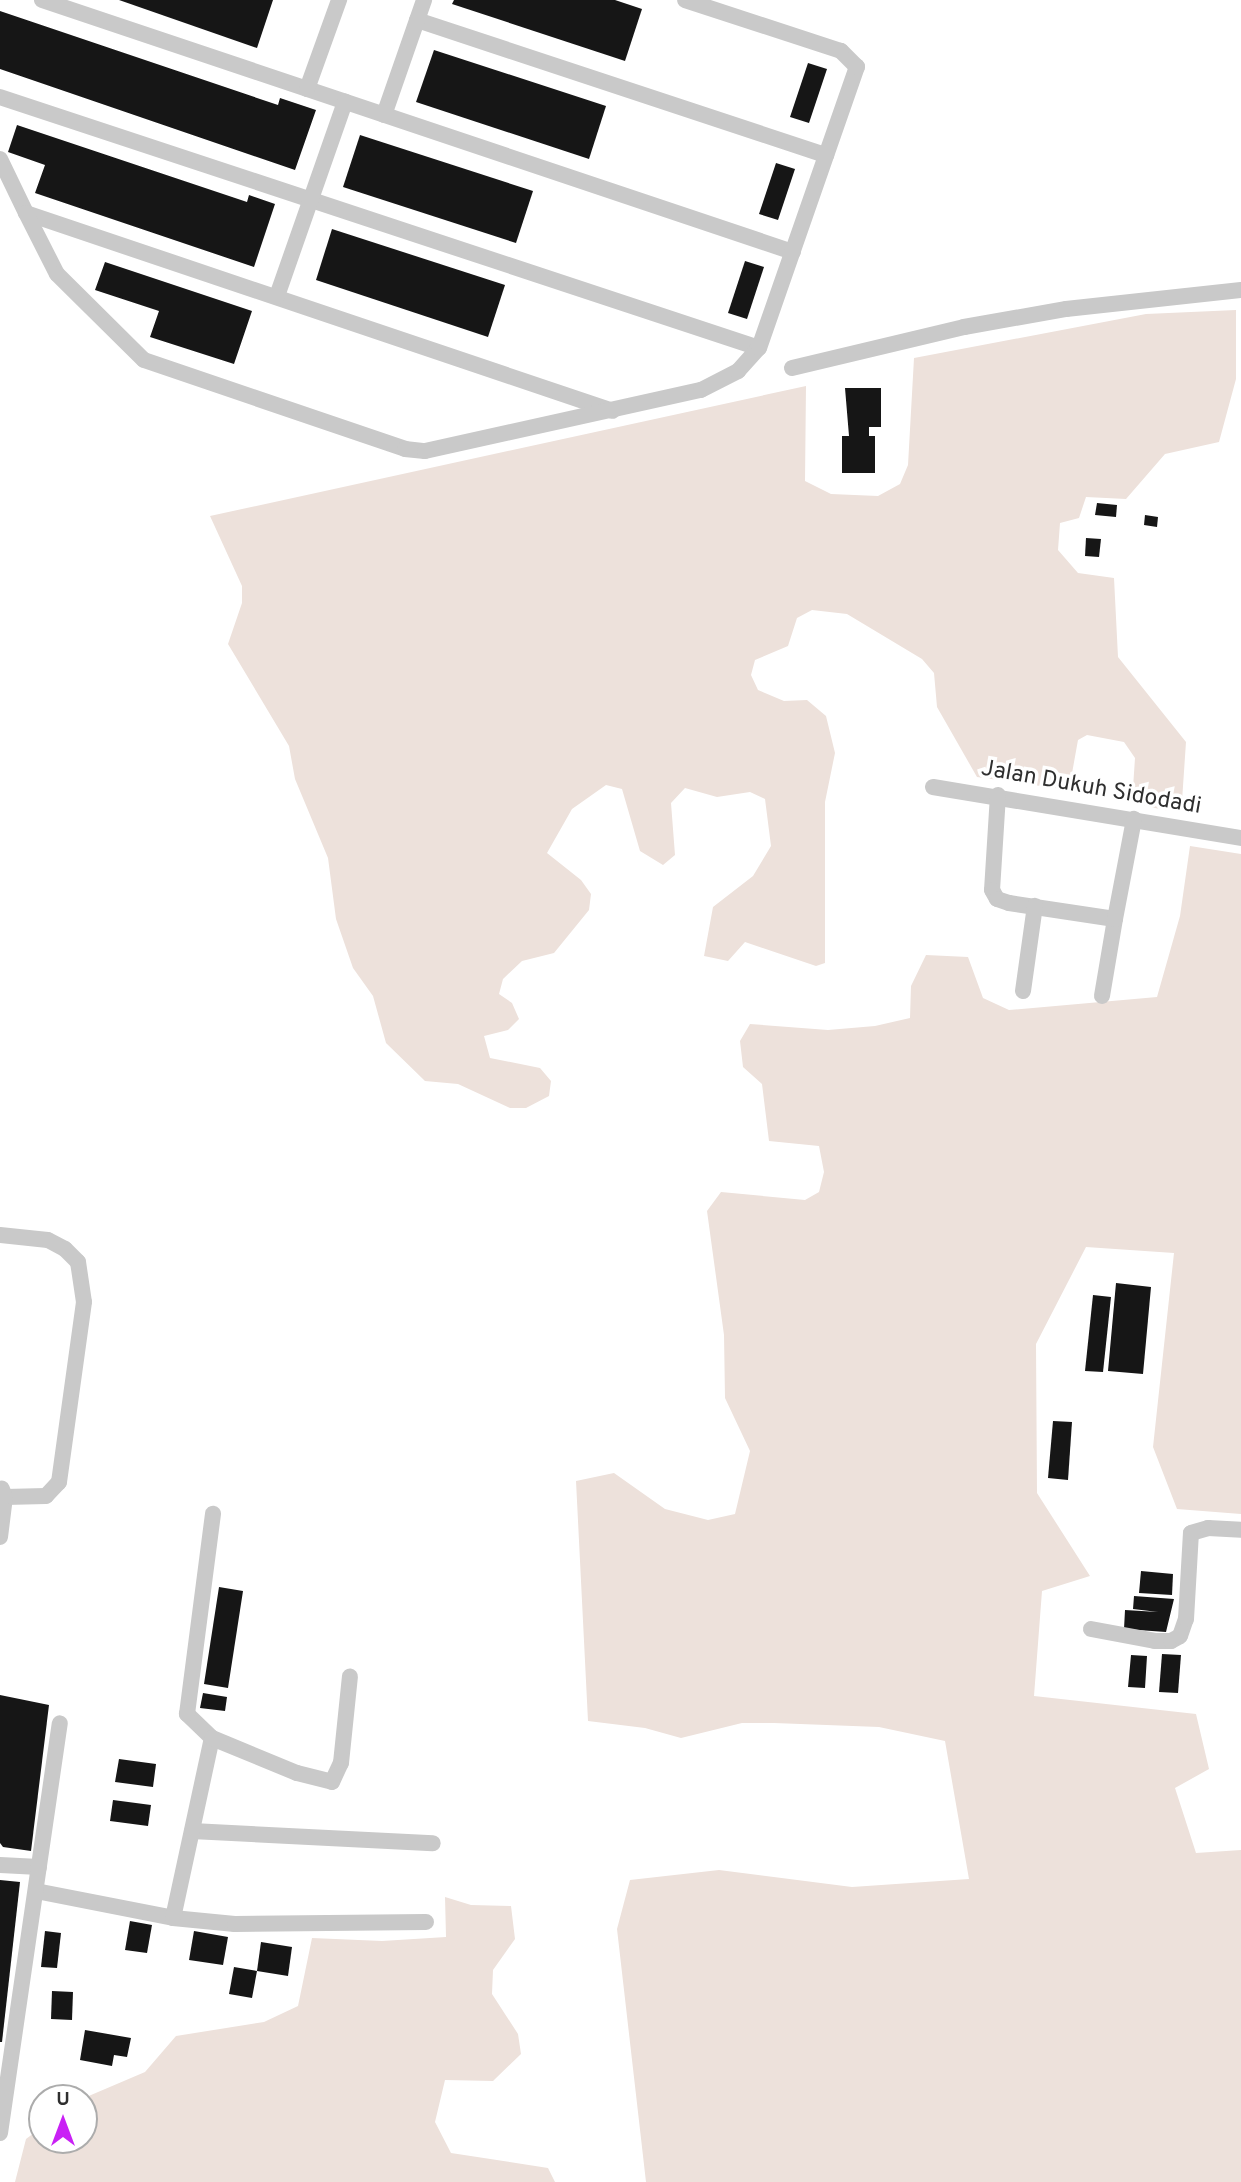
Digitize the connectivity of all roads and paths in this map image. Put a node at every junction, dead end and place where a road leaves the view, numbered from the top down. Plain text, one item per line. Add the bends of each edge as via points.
1 (42, 0) edge
2 (339, 0) edge
3 (424, 0) edge
4 (685, 0) edge
5 (417, 20) junction
6 (307, 89) junction
7 (0, 97) edge
8 (345, 102) junction
9 (384, 115) junction
10 (826, 155) junction
11 (0, 159) edge
12 (312, 200) junction
13 (26, 213) junction
14 (793, 252) junction
15 (1241, 290) edge
16 (277, 296) junction
17 (760, 348) junction
18 (792, 368) dead end
19 (614, 412) junction
20 (933, 787) dead end
21 (998, 794) junction
22 (1134, 819) junction
23 (1241, 838) edge
24 (1035, 906) junction
25 (1115, 919) junction
26 (1023, 991) dead end
27 (1102, 996) dead end
28 (0, 1235) edge
29 (3, 1492) edge
30 (214, 1514) dead end
31 (1241, 1530) edge
32 (0, 1537) edge
33 (1091, 1629) dead end
34 (351, 1676) dead end
35 (60, 1723) dead end
36 (212, 1738) junction
37 (192, 1831) junction
38 (433, 1843) dead end
39 (0, 1865) edge
40 (39, 1867) junction
41 (36, 1891) junction
42 (173, 1918) junction
43 (426, 1922) dead end
44 (4, 2090) edge
45 (0, 2133) edge

1 - 6 street
2 - 6 street
3 - 5 street
4 - 10 street via 853,58 857,67
5 - 9 street
5 - 10 street
6 - 8 street
7 - 12 street
8 - 9 street
8 - 12 street
9 - 14 street
10 - 14 street
11 - 13 street
12 - 16 street
12 - 17 street
13 - 16 street
13 - 19 street via 57,274 127,346 163,369 369,439 425,451
14 - 17 street
15 - 18 street via 1066,309 964,327
16 - 19 street
17 - 19 street via 738,371 701,390
20 - 21 street, Jalan Dukuh Sidodadi
21 - 22 street, Jalan Dukuh Sidodadi
21 - 24 street via 992,890 997,899
22 - 23 street, Jalan Dukuh Sidodadi
22 - 25 street
24 - 25 street
24 - 26 street
25 - 27 street
28 - 29 street via 48,1240 65,1249 78,1262 84,1302 59,1482 46,1496
29 - 32 street
30 - 36 street via 187,1714
31 - 33 street via 1208,1528 1191,1533 1186,1619 1180,1636 1155,1641
34 - 36 street via 341,1763 331,1782
35 - 40 street
36 - 37 street
37 - 38 street
37 - 42 street
39 - 40 street
40 - 41 street
41 - 42 street
41 - 44 street
42 - 43 street via 235,1924
44 - 45 street

